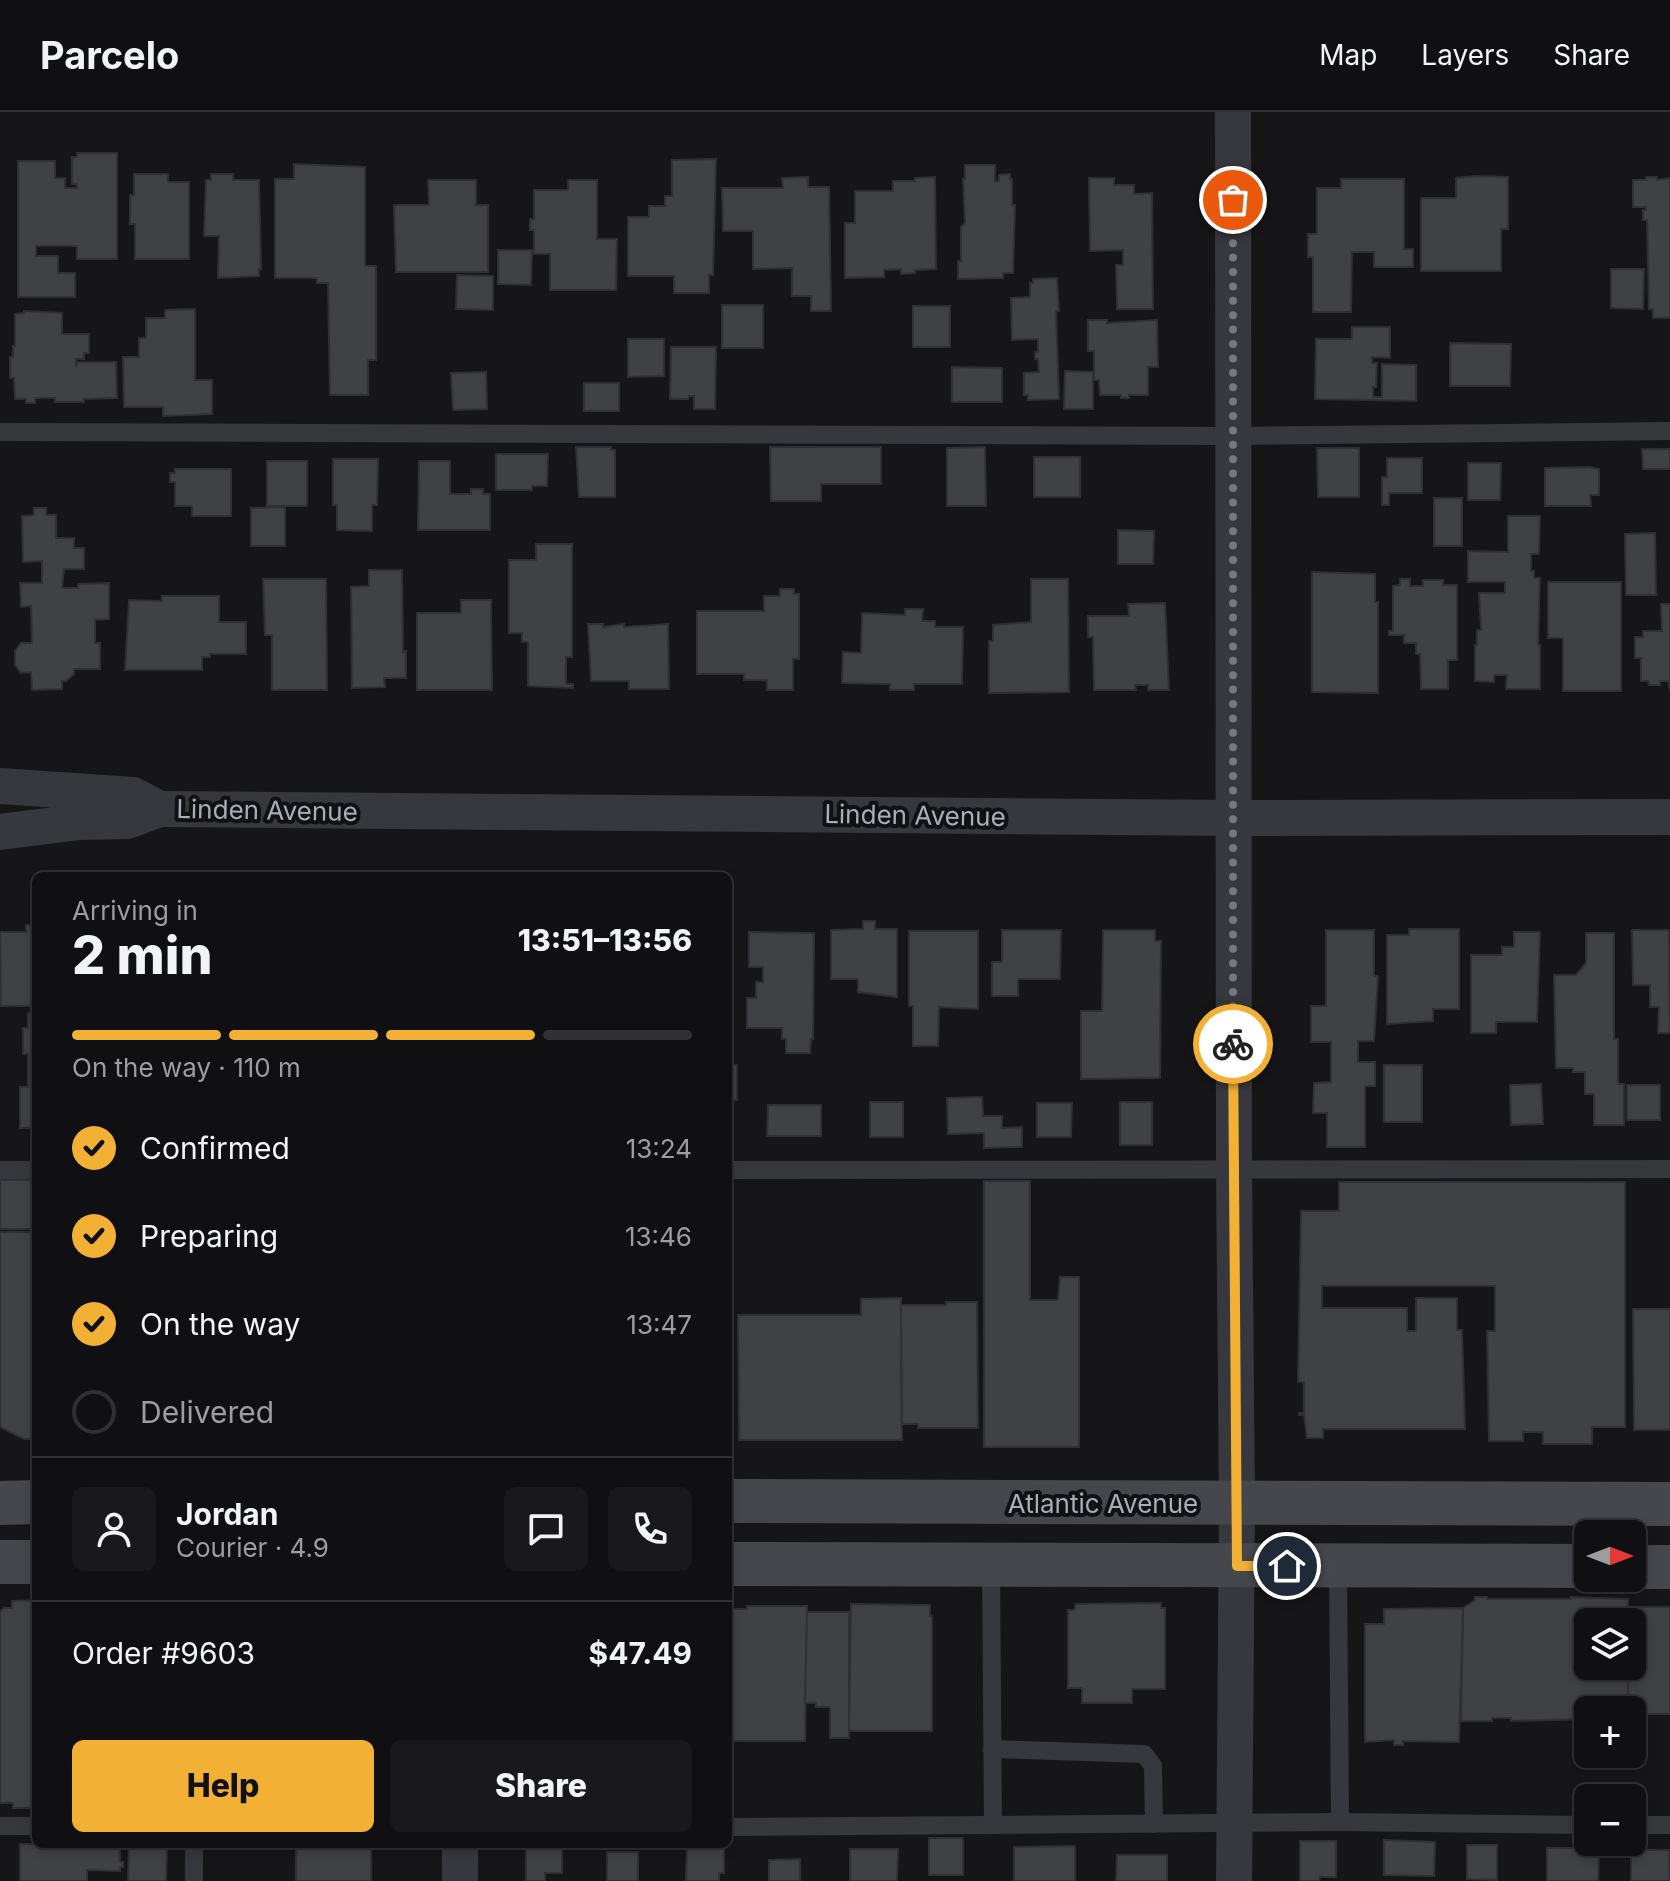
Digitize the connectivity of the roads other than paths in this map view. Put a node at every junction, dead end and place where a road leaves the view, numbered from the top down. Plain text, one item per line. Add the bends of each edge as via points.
1 (1233, 112) edge
2 (1670, 431) edge
3 (0, 432) edge
4 (1233, 436) junction
5 (0, 786) edge
6 (160, 809) junction
7 (1670, 817) edge
8 (1233, 818) junction
9 (0, 832) edge
10 (1234, 1169) junction
11 (1670, 1169) edge
12 (0, 1170) edge
13 (32, 1170) edge
14 (732, 1170) edge
15 (732, 1501) edge
16 (32, 1502) edge
17 (0, 1503) edge
18 (1237, 1503) junction
19 (1670, 1504) edge
20 (0, 1562) edge
21 (32, 1562) edge
22 (732, 1564) edge
23 (991, 1565) junction
24 (1237, 1566) junction
25 (1338, 1566) junction
26 (1574, 1566) edge
27 (1646, 1567) edge
28 (1670, 1567) edge
29 (992, 1749) junction
30 (1340, 1822) junction
31 (1234, 1823) junction
32 (1154, 1824) junction
33 (993, 1825) junction
34 (1574, 1825) edge
35 (1646, 1825) edge
36 (1670, 1825) edge
37 (0, 1826) edge
38 (32, 1826) edge
39 (732, 1827) edge
40 (194, 1848) edge
41 (460, 1848) edge
42 (194, 1881) edge
43 (460, 1881) edge
44 (1234, 1881) edge

1 - 4 street
2 - 4 lane
3 - 4 lane
4 - 8 street
5 - 6 street via 133,795
6 - 8 street, Linden Avenue
6 - 9 street via 128,821
7 - 8 street, Linden Avenue
8 - 10 street
10 - 11 lane
10 - 14 lane
10 - 18 street
12 - 13 lane
15 - 18 main road, Atlantic Avenue
16 - 17 main road
18 - 19 main road, Atlantic Avenue
18 - 24 street
20 - 21 main road
22 - 23 main road
23 - 24 main road
23 - 29 lane
24 - 25 main road
24 - 31 street
25 - 26 main road
25 - 30 lane
27 - 28 main road
29 - 32 lane via 1144,1754 1153,1766
29 - 33 lane
30 - 31 lane
30 - 34 lane
31 - 32 lane
31 - 44 street
32 - 33 lane
33 - 39 lane
35 - 36 lane
37 - 38 lane
40 - 42 lane
41 - 43 street

